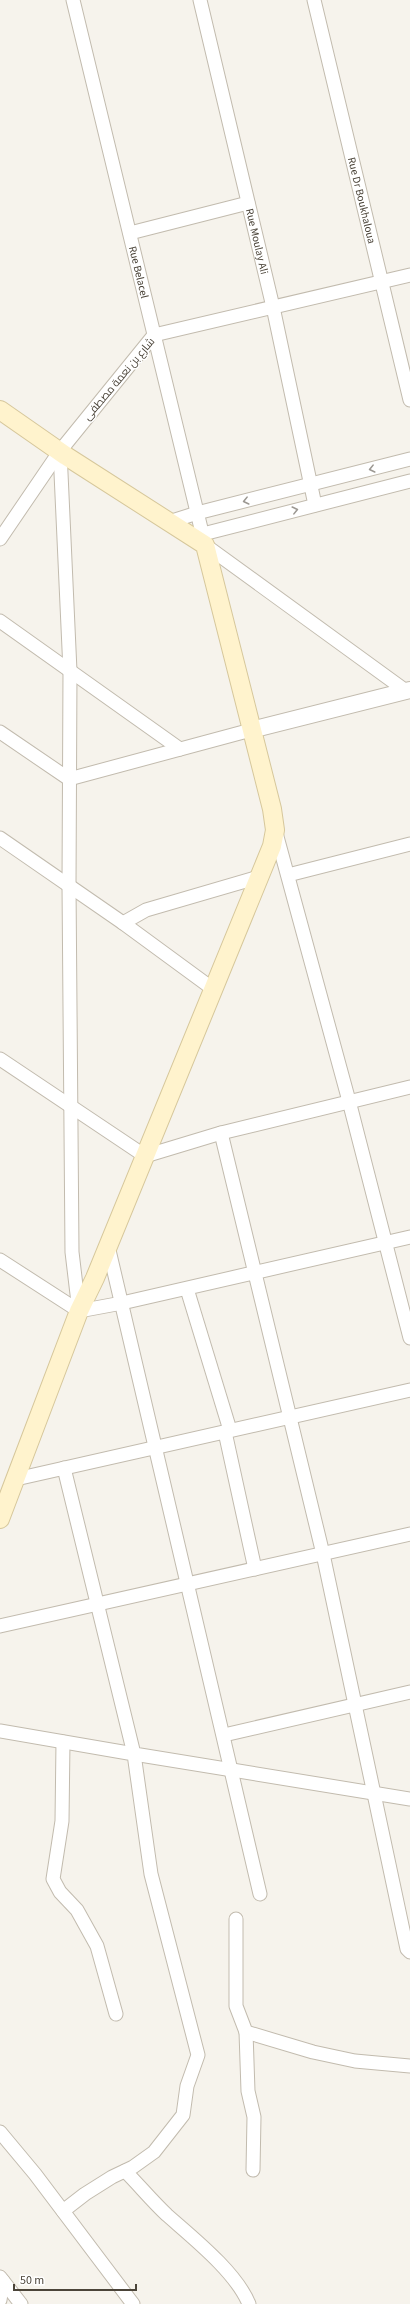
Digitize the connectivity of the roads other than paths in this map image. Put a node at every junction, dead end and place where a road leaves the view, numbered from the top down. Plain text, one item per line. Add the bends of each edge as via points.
1 (73, 0) edge
2 (200, 0) edge
3 (314, 0) edge
4 (248, 203) junction
5 (130, 233) junction
6 (410, 275) edge
7 (382, 282) junction
8 (273, 308) junction
9 (154, 335) junction
10 (410, 400) edge
11 (0, 410) edge
12 (60, 451) junction
13 (410, 459) edge
14 (410, 481) edge
15 (310, 484) junction
16 (315, 505) junction
17 (197, 513) junction
18 (169, 522) junction
19 (0, 539) edge
20 (204, 539) junction
21 (0, 621) edge
22 (70, 671) junction
23 (408, 690) edge
24 (251, 730) junction
25 (0, 732) edge
26 (180, 749) junction
27 (69, 779) junction
28 (275, 830) junction
29 (0, 838) edge
30 (410, 844) edge
31 (288, 875) junction
32 (259, 876) junction
33 (69, 885) junction
34 (123, 923) junction
35 (213, 989) junction
36 (0, 1059) edge
37 (410, 1087) edge
38 (350, 1101) junction
39 (71, 1106) junction
40 (221, 1133) junction
41 (145, 1156) junction
42 (410, 1236) edge
43 (386, 1242) junction
44 (108, 1246) junction
45 (0, 1260) edge
46 (254, 1274) junction
47 (187, 1289) junction
48 (122, 1303) junction
49 (79, 1311) junction
50 (410, 1338) edge
51 (410, 1390) edge
52 (290, 1417) junction
53 (227, 1431) junction
54 (156, 1447) junction
55 (64, 1468) junction
56 (16, 1479) junction
57 (0, 1519) edge
58 (410, 1534) edge
59 (323, 1554) junction
60 (255, 1569) junction
61 (189, 1584) junction
62 (98, 1605) junction
63 (0, 1626) edge
64 (410, 1692) edge
65 (355, 1704) junction
66 (0, 1731) edge
67 (224, 1735) junction
68 (63, 1742) junction
69 (134, 1754) junction
70 (232, 1770) junction
71 (374, 1794) junction
72 (410, 1799) edge
73 (260, 1894) dead end
74 (236, 1919) dead end
75 (410, 1952) edge
76 (116, 2014) dead end
77 (246, 2032) junction
78 (410, 2066) edge
79 (0, 2132) edge
80 (253, 2170) dead end
81 (125, 2171) junction
82 (63, 2211) junction
83 (1, 2279) edge
84 (0, 2300) edge
85 (21, 2304) edge
86 (133, 2304) edge
87 (250, 2304) edge

1 - 5 street, Rue Belacel
2 - 4 street, Rue Moulay Ali
3 - 7 street, Rue Dr Boukhaloua
4 - 5 street
4 - 8 street, Rue Moulay Ali
5 - 9 street, Rue Belacel
6 - 7 street, شارع بن نعمة مصطفى
7 - 8 street, شارع بن نعمة مصطفى
7 - 10 street, Rue Dr Boukhaloua
8 - 9 street, شارع بن نعمة مصطفى
8 - 15 street, Rue Moulay Ali
9 - 12 street, شارع بن نعمة مصطفى
9 - 17 street, Rue Belacel
11 - 12 main road
12 - 18 main road
12 - 19 street, شارع بن نعمة مصطفى
12 - 22 street
13 -> 15 street
14 - 16 street
15 - 16 street, Rue Moulay Ali
15 -> 17 street
20 -> 16 street
17 - 18 street
17 - 20 street, Rue Belacel
18 - 20 main road
20 - 23 street
20 - 24 main road
21 - 22 street
22 - 26 street
22 - 27 street
23 - 24 street
24 - 26 street
24 - 28 main road
25 - 27 street
26 - 27 street
27 - 33 street
28 - 31 street
28 - 32 main road via 272,846
29 - 33 street
30 - 31 street
31 - 38 street
32 - 34 street via 146,910
32 - 35 main road
33 - 34 street
33 - 39 street
34 - 35 street
35 - 41 main road
36 - 39 street
37 - 38 street
38 - 40 street
38 - 43 street
39 - 41 street
39 - 49 street via 72,1252
40 - 41 street
40 - 46 street
41 - 44 main road
42 - 43 street
43 - 46 street
43 - 50 street
44 - 48 street
44 - 49 main road
45 - 49 street
46 - 47 street
46 - 52 street
47 - 48 street
47 - 53 street
48 - 49 street
48 - 54 street
49 - 56 main road
51 - 52 street
52 - 53 street
52 - 59 street
53 - 54 street
53 - 60 street
54 - 55 street
54 - 61 street
55 - 56 street
55 - 62 street
56 - 57 main road
58 - 59 street
59 - 60 street
59 - 65 street
60 - 61 street
61 - 62 street
61 - 67 street
62 - 63 street
62 - 69 street
64 - 65 street
65 - 67 street
65 - 71 street
66 - 68 street
67 - 70 street
68 - 69 street
68 - 76 street via 62,1821 53,1879 60,1892 77,1910 97,1946
69 - 70 street
69 - 81 street via 138,1799 151,1874 198,2055 187,2086 183,2115 154,2152
70 - 71 street
70 - 73 street
71 - 72 street
71 - 75 street via 407,1949
74 - 77 street via 236,2006
77 - 78 street via 313,2052 355,2061
77 - 80 street via 248,2091 254,2117
79 - 82 street
81 - 82 street via 85,2194
81 - 87 street via 209,2253 246,2295
82 - 86 street
83 - 84 street
83 - 85 street

